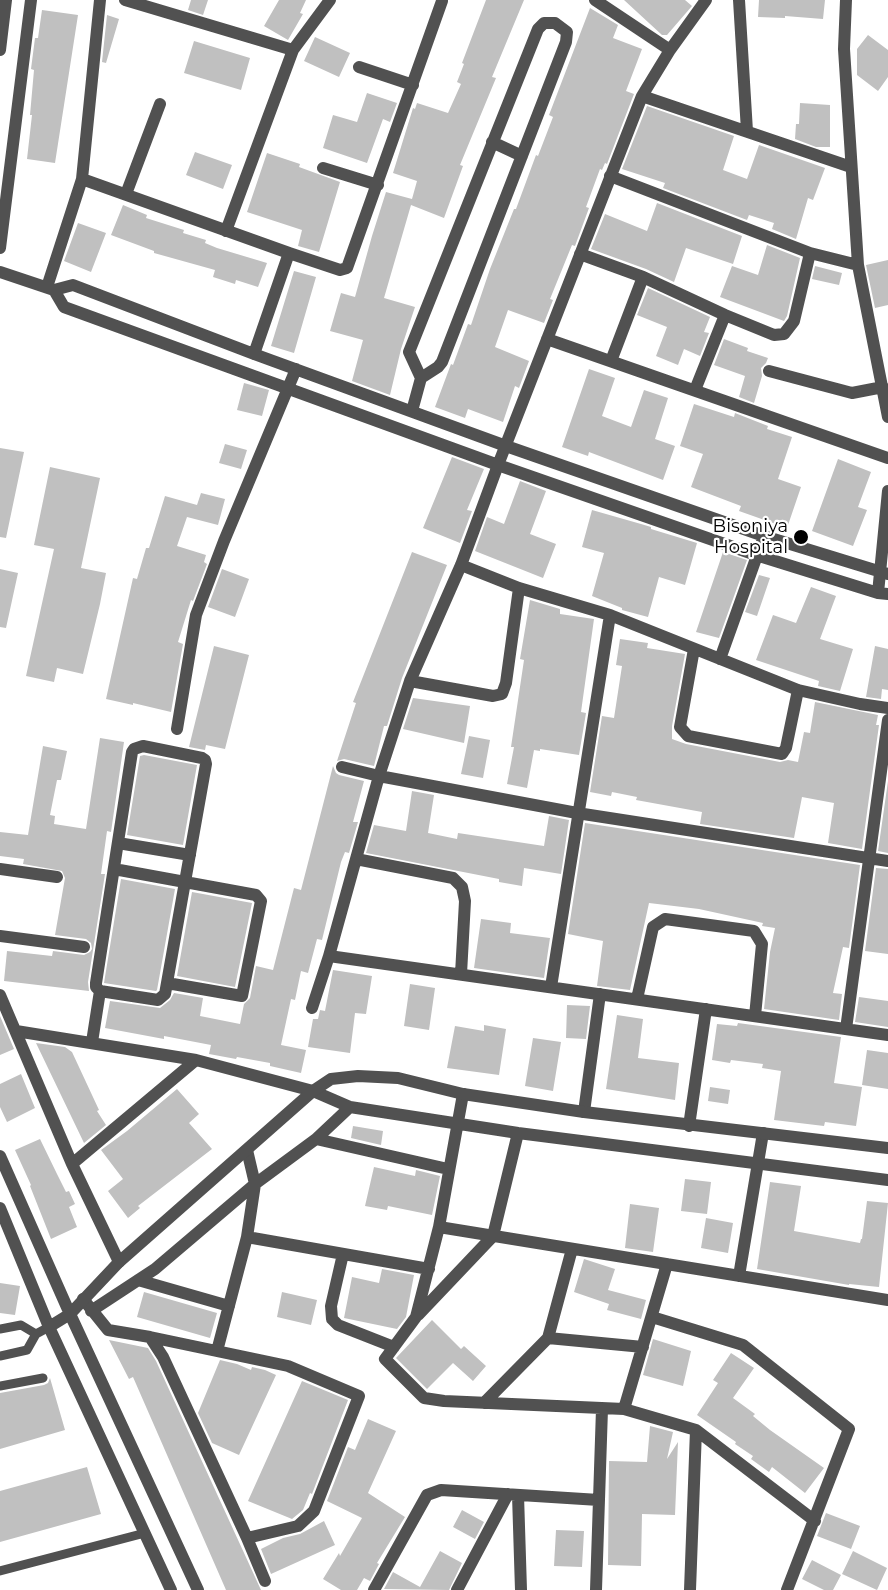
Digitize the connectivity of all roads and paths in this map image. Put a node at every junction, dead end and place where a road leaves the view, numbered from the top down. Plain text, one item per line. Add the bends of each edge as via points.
1 (4, 0) edge
2 (31, 0) edge
3 (100, 0) edge
4 (125, 0) edge
5 (330, 0) edge
6 (595, 0) edge
7 (706, 0) edge
8 (740, 0) edge
9 (846, 0) edge
10 (442, 1) edge
11 (0, 50) edge
12 (293, 50) junction
13 (670, 50) junction
14 (359, 67) dead end
15 (413, 85) junction
16 (642, 96) junction
17 (160, 104) dead end
18 (747, 131) junction
19 (492, 142) junction
20 (522, 156) junction
21 (851, 167) junction
22 (323, 168) dead end
23 (610, 176) junction
24 (82, 179) junction
25 (378, 185) junction
26 (126, 194) junction
27 (226, 231) junction
28 (0, 248) edge
29 (289, 253) junction
30 (810, 253) junction
31 (580, 254) junction
32 (858, 265) junction
33 (0, 272) edge
34 (644, 277) junction
35 (50, 288) junction
36 (725, 315) junction
37 (547, 339) junction
38 (254, 354) junction
39 (611, 361) junction
40 (296, 369) junction
41 (769, 371) dead end
42 (421, 378) junction
43 (288, 387) junction
44 (883, 387) junction
45 (696, 390) junction
46 (412, 411) junction
47 (888, 417) edge
48 (506, 446) junction
49 (888, 458) edge
50 (498, 465) junction
51 (888, 491) edge
52 (764, 536) junction
53 (756, 555) junction
54 (461, 565) junction
55 (884, 574) edge
56 (519, 588) junction
57 (883, 593) edge
58 (610, 615) junction
59 (694, 649) junction
60 (720, 659) junction
61 (410, 681) junction
62 (798, 690) junction
63 (888, 708) edge
64 (888, 720) edge
65 (177, 729) dead end
66 (342, 767) dead end
67 (379, 776) junction
68 (577, 813) junction
69 (118, 843) junction
70 (190, 855) junction
71 (869, 858) junction
72 (356, 859) junction
73 (888, 861) edge
74 (0, 869) edge
75 (114, 869) junction
76 (57, 877) dead end
77 (186, 881) junction
78 (0, 936) edge
79 (84, 947) dead end
80 (329, 956) junction
81 (460, 974) junction
82 (167, 983) junction
83 (551, 987) junction
84 (100, 991) junction
85 (600, 994) junction
86 (0, 995) edge
87 (637, 999) junction
88 (312, 1008) dead end
89 (706, 1010) junction
90 (754, 1016) junction
91 (846, 1029) junction
92 (16, 1031) junction
93 (888, 1035) edge
94 (92, 1042) junction
95 (196, 1060) junction
96 (313, 1091) junction
97 (462, 1094) junction
98 (350, 1107) junction
99 (584, 1112) junction
100 (458, 1124) junction
101 (689, 1126) junction
102 (518, 1133) junction
103 (763, 1133) junction
104 (316, 1139) junction
105 (888, 1148) edge
106 (247, 1150) junction
107 (0, 1156) edge
108 (72, 1164) junction
109 (759, 1165) junction
110 (448, 1169) junction
111 (888, 1180) edge
112 (255, 1184) junction
113 (0, 1208) edge
114 (438, 1227) junction
115 (493, 1236) junction
116 (247, 1237) junction
117 (572, 1249) junction
118 (343, 1254) junction
119 (119, 1262) junction
120 (667, 1264) junction
121 (429, 1269) junction
122 (739, 1276) junction
123 (138, 1280) junction
124 (83, 1299) junction
125 (888, 1300) edge
126 (229, 1306) junction
127 (91, 1311) junction
128 (70, 1314) junction
129 (416, 1317) junction
130 (651, 1317) junction
131 (49, 1327) junction
132 (0, 1329) edge
133 (36, 1334) junction
134 (150, 1337) junction
135 (548, 1338) junction
136 (394, 1347) junction
137 (643, 1347) junction
138 (217, 1351) junction
139 (0, 1356) edge
140 (43, 1378) dead end
141 (0, 1386) edge
142 (484, 1403) junction
143 (602, 1408) junction
144 (624, 1409) junction
145 (696, 1430) junction
146 (513, 1494) junction
147 (599, 1500) junction
148 (815, 1521) junction
149 (145, 1533) junction
150 (248, 1538) junction
151 (0, 1570) edge
152 (265, 1581) dead end
153 (171, 1590) edge
154 (198, 1590) edge
155 (374, 1590) edge
156 (457, 1590) edge
157 (521, 1590) edge
158 (596, 1590) edge
159 (690, 1590) edge
160 (787, 1590) edge

1 - 11 street
2 - 28 street
3 - 24 street
4 - 12 street
5 - 12 street
6 - 13 street
7 - 13 street
8 - 18 street
9 - 21 street via 844,49
10 - 15 street
12 - 27 street
13 - 16 street
14 - 15 street
15 - 25 street
16 - 18 street
16 - 23 street
17 - 26 street
18 - 21 street
19 - 20 street
19 - 20 street via 538,29 544,22 555,23 567,32 566,42
19 - 42 street via 409,352
20 - 42 street via 442,362
21 - 32 street
22 - 25 street
23 - 30 street
23 - 31 street
24 - 26 street
24 - 35 street
25 - 29 street via 345,270
26 - 27 street
27 - 29 street
29 - 38 street
30 - 32 street
30 - 36 street via 794,321 784,334 774,335
31 - 34 street
31 - 37 street
32 - 44 street
33 - 35 street
34 - 36 street
34 - 39 street
35 - 38 street via 73,285
35 - 43 street via 64,307
36 - 45 street
37 - 39 street
37 - 48 street
38 - 40 street
39 - 45 street
40 - 43 street
40 - 46 street
41 - 44 street via 852,393
42 - 46 street
43 - 50 street
43 - 65 street via 196,615
44 - 47 street
45 - 49 street
46 - 48 street
48 - 50 street
48 - 52 street
50 - 53 street
50 - 54 street
51 - 55 street
52 - 53 street
52 - 55 street
53 - 57 street
53 - 60 street
54 - 56 street
54 - 61 street
55 - 57 street
56 - 58 street
56 - 61 street via 502,694 493,696
58 - 59 street
58 - 68 street
59 - 60 street
59 - 62 street via 680,727 688,736 782,754
60 - 62 street
61 - 67 street
62 - 63 street
64 - 71 street
66 - 67 street
67 - 68 street
67 - 72 street
68 - 71 street
68 - 83 street
69 - 70 street
69 - 70 street via 132,752 142,746 205,760
69 - 75 street
70 - 77 street
71 - 73 street
71 - 91 street
72 - 80 street
72 - 81 street via 453,878 462,887 465,901
74 - 76 street
75 - 77 street
75 - 84 street via 96,982
77 - 82 street
77 - 82 street via 256,895 261,905 242,996
78 - 79 street
80 - 81 street
80 - 88 street
81 - 83 street
82 - 84 street via 165,994 158,1000
83 - 85 street
84 - 94 street
85 - 87 street
85 - 99 street
86 - 92 street
87 - 89 street
87 - 90 street via 653,927 665,918 754,932 762,944
89 - 90 street
89 - 101 street
90 - 91 street
91 - 93 street
92 - 94 street
92 - 108 street
94 - 95 street
95 - 96 street
95 - 108 street
96 - 97 street via 331,1079 358,1076 398,1078
96 - 98 street
96 - 106 street
97 - 99 street
97 - 100 street
98 - 100 street
98 - 104 street
99 - 101 street
100 - 102 street
100 - 110 street
101 - 103 street
102 - 109 street
102 - 115 street
103 - 105 street
103 - 109 street
104 - 110 street
104 - 112 street
106 - 112 street
106 - 119 street
107 - 128 street
108 - 119 street
109 - 111 street
109 - 122 street
110 - 114 street
112 - 116 street
112 - 123 street
113 - 131 street
114 - 115 street
114 - 121 street
115 - 117 street
115 - 129 street
116 - 118 street
116 - 126 street
117 - 120 street
117 - 135 street
118 - 121 street
118 - 136 street via 331,1306 332,1319
119 - 124 street
120 - 122 street
120 - 130 street
121 - 129 street
122 - 125 street
123 - 126 street
123 - 127 street
124 - 127 street
124 - 128 street
126 - 138 street
127 - 134 street via 108,1330
128 - 131 street
128 - 154 street
129 - 136 street
130 - 137 street
130 - 148 street via 743,1345 849,1428
131 - 133 lane
131 - 149 street
132 - 133 lane via 21,1325
133 - 139 lane via 27,1350
134 - 138 street
134 - 150 street
135 - 137 street
135 - 142 street
136 - 142 street via 385,1359 424,1398
137 - 144 street
138 - 150 street via 288,1366 359,1396 314,1511 298,1526
140 - 141 lane
142 - 143 street
143 - 144 street
143 - 147 street
144 - 145 street
145 - 148 street
145 - 159 street
146 - 147 street
146 - 155 street via 441,1490 428,1495
146 - 156 street
146 - 157 street
147 - 158 street
148 - 160 street
149 - 151 lane
149 - 153 street
150 - 152 street

